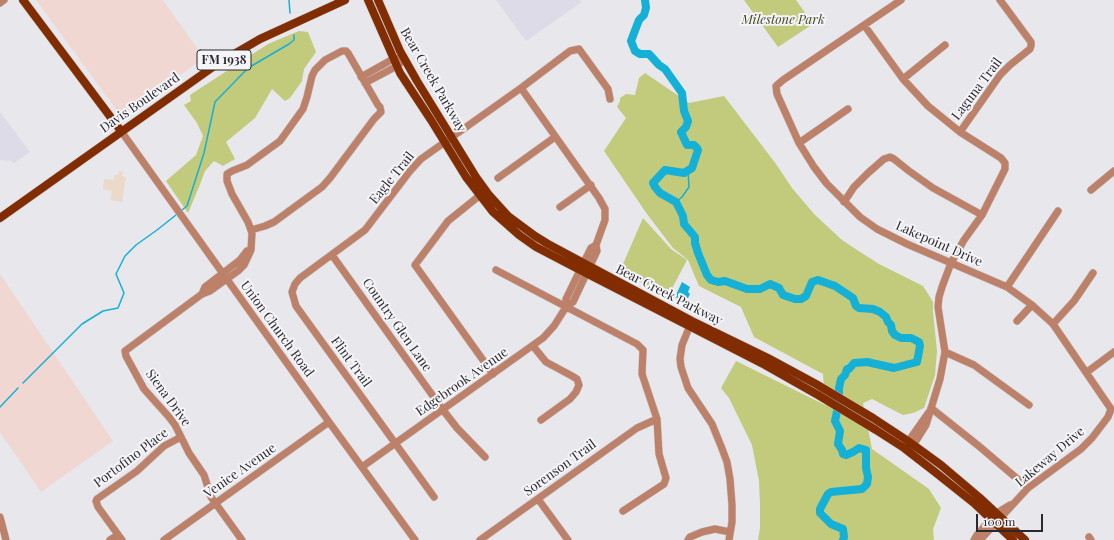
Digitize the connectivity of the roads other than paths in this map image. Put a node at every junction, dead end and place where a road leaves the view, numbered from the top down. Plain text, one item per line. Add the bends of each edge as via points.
1 (4, 0) edge
2 (23, 0) edge
3 (345, 0) edge
4 (368, 0) edge
5 (378, 0) edge
6 (901, 0) edge
7 (1000, 0) edge
8 (0, 3) edge
9 (864, 25) junction
10 (945, 45) dead end
11 (404, 58) junction
12 (395, 62) junction
13 (903, 79) junction
14 (363, 80) junction
15 (521, 88) junction
16 (610, 100) dead end
17 (848, 109) dead end
18 (121, 131) junction
19 (960, 132) junction
20 (555, 137) junction
21 (448, 139) junction
22 (799, 143) junction
23 (1114, 171) edge
24 (498, 178) dead end
25 (590, 185) junction
26 (1091, 190) dead end
27 (482, 193) junction
28 (844, 202) junction
29 (560, 208) dead end
30 (1058, 211) dead end
31 (982, 215) junction
32 (0, 218) edge
33 (251, 233) junction
34 (332, 255) junction
35 (951, 263) junction
36 (585, 269) junction
37 (496, 270) dead end
38 (1093, 273) dead end
39 (225, 276) junction
40 (1007, 287) junction
41 (292, 292) joint
42 (1032, 305) junction
43 (566, 307) junction
44 (1017, 321) dead end
45 (690, 324) junction
46 (1054, 324) junction
47 (533, 346) junction
48 (944, 352) junction
49 (1114, 352) edge
50 (1087, 372) junction
51 (493, 374) junction
52 (1029, 405) dead end
53 (931, 408) junction
54 (1111, 409) joint
55 (443, 410) junction
56 (657, 419) junction
57 (541, 420) dead end
58 (329, 422) junction
59 (181, 436) junction
60 (911, 443) junction
61 (395, 444) junction
62 (906, 450) junction
63 (485, 457) dead end
64 (362, 467) junction
65 (1028, 488) junction
66 (434, 497) dead end
67 (538, 499) junction
68 (215, 504) junction
69 (623, 511) dead end
70 (0, 517) edge
71 (997, 518) junction
72 (730, 532) junction
73 (120, 537) edge
74 (6, 540) edge
75 (110, 540) edge
76 (164, 540) edge
77 (242, 540) edge
78 (415, 540) edge
79 (480, 540) edge
80 (568, 540) edge
81 (688, 540) edge
82 (729, 540) edge
83 (974, 540) edge
84 (980, 540) edge
85 (1013, 540) edge
86 (1025, 540) edge

1 - 8 street
2 - 18 main road
3 - 18 main road, Davis Boulevard / FM 1938 via 235,53
4 - 12 main road, Bear Creek Parkway
5 - 11 main road, Bear Creek Parkway
6 - 9 street
7 - 19 street, Laguna Trail via 1031,42 1031,46 1000,75
9 - 13 street
9 - 22 street, Lakepoint Drive via 776,86 777,94
10 - 13 street
11 - 12 street
11 - 21 main road, Bear Creek Parkway
12 - 14 street
12 - 21 main road, Bear Creek Parkway via 407,84
13 - 19 street via 928,106
14 - 33 street via 381,112 317,191 274,222
14 - 33 street via 346,50 317,67 303,109 280,141 244,166 227,174 232,194 248,222
15 - 16 street, Eagle Trail via 570,51 579,49 608,89
15 - 20 street, Edgebrook Avenue
15 - 21 street, Eagle Trail
17 - 22 street
18 - 32 main road, Davis Boulevard / FM 1938
18 - 39 street, Union Church Road
19 - 31 street via 1005,163 1005,169
20 - 24 street
20 - 25 street, Edgebrook Avenue
21 - 27 main road, Bear Creek Parkway
21 - 34 street, Eagle Trail via 415,165 365,230
22 - 28 street, Lakepoint Drive via 814,167
23 - 26 street
25 - 29 street
25 - 36 street, Edgebrook Avenue via 605,209 605,220 596,245 591,248
27 - 36 main road, Bear Creek Parkway via 493,212 519,235 536,247
27 - 51 street via 448,221 415,265
28 - 31 street via 868,173 890,157 933,188
28 - 35 street, Lakepoint Drive via 877,229
30 - 40 street
31 - 35 street
33 - 39 street, Siena Drive via 251,250 244,265 238,271
34 - 41 street, Eagle Trail via 298,279
34 - 55 street, Country Glen Lane
35 - 40 street, Lakepoint Drive
35 - 48 street via 938,307
36 - 43 street, Edgebrook Avenue via 573,302
36 - 45 main road, Bear Creek Parkway
37 - 43 street
38 - 46 street
39 - 58 street, Union Church Road
39 - 59 street, Siena Drive via 210,291 202,294 125,351 144,389 169,417
40 - 42 street, Lakepoint Drive
41 - 61 street, Flint Trail via 296,306
42 - 44 street
42 - 46 street, Lakepoint Drive
43 - 47 street, Edgebrook Avenue via 551,330
43 - 56 street via 640,346 643,350 642,374
45 - 60 main road, Bear Creek Parkway via 768,358 816,384
45 - 62 main road, Bear Creek Parkway via 818,395
45 - 72 street via 681,350 682,367 688,388 712,424 725,455 732,496
46 - 50 street, Lakepoint Drive
47 - 51 street, Edgebrook Avenue
47 - 57 street via 546,362 572,376 579,385 570,399
48 - 52 street via 974,365
48 - 53 street via 940,379
49 - 50 street
50 - 54 street, Lakepoint Drive
51 - 55 street, Edgebrook Avenue
53 - 60 street via 926,425
53 - 65 street
54 - 65 street, Lakeway Drive via 1102,425 1081,449
55 - 61 street, Edgebrook Avenue
55 - 63 street, Country Glen Lane
56 - 67 street, Sorenson Trail via 638,428
56 - 69 street via 659,454 665,482
58 - 64 street, Union Church Road
58 - 68 street, Venice Avenue
59 - 68 street, Siena Drive via 204,475
59 - 73 street, Portofino Place via 164,446 137,471 97,498 98,507
60 - 62 street
60 - 71 main road, Bear Creek Parkway via 956,478
61 - 64 street, Edgebrook Avenue
61 - 66 street, Flint Trail
62 - 71 main road, Bear Creek Parkway
64 - 78 street, Union Church Road
65 - 71 street, Lakeway Drive
67 - 79 street, Sorenson Trail
67 - 80 street
68 - 76 street, Venice Avenue
68 - 77 street, Siena Drive
70 - 74 street
71 - 83 street, Lakeway Drive
71 - 84 street, Lakeway Drive
71 - 85 main road, Bear Creek Parkway
71 - 86 main road, Bear Creek Parkway
72 - 81 street via 715,529 702,532
72 - 82 street
73 - 75 street

